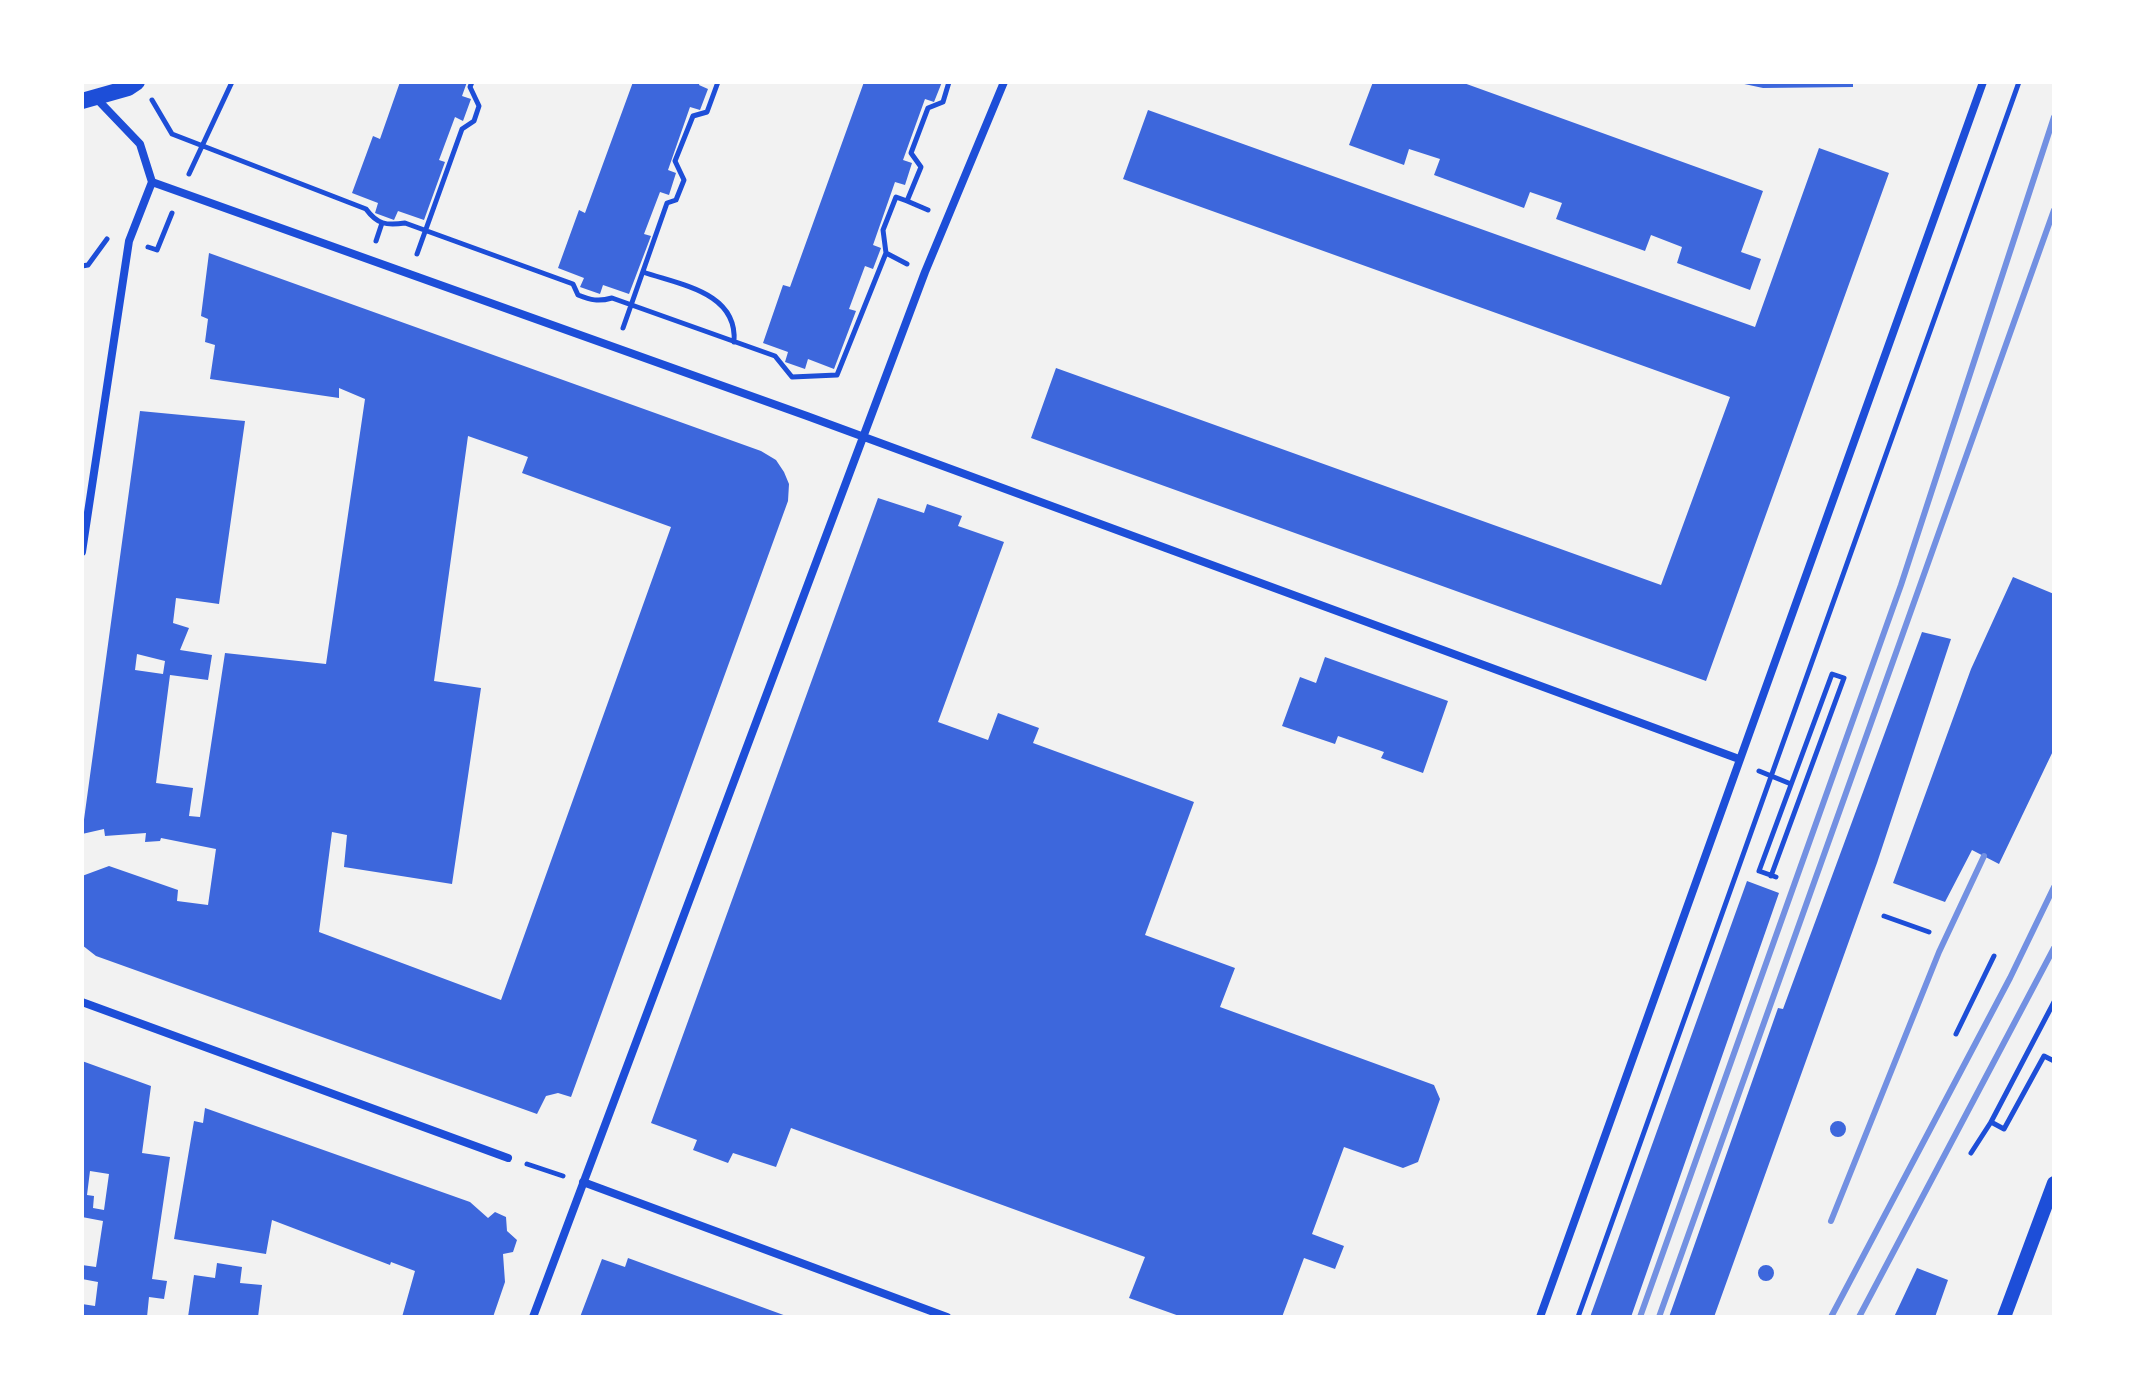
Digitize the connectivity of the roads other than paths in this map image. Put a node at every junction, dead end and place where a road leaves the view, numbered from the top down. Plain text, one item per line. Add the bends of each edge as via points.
1 (137, 82) edge
2 (1004, 82) edge
3 (1983, 82) edge
4 (89, 99) edge
5 (152, 182) junction
6 (862, 436) junction
7 (82, 552) edge
8 (1739, 759) junction
9 (82, 1002) edge
10 (508, 1158) road end
11 (583, 1182) junction
12 (2054, 1183) edge
13 (533, 1317) edge
14 (947, 1317) edge
15 (1540, 1317) edge
16 (2004, 1317) edge

1 - 4 main road
2 - 6 street
3 - 8 street
4 - 5 street via 140,144
5 - 6 street
5 - 7 street via 129,241
6 - 8 street
6 - 11 street
8 - 15 street
9 - 10 street
11 - 13 street
11 - 14 street
12 - 16 street

